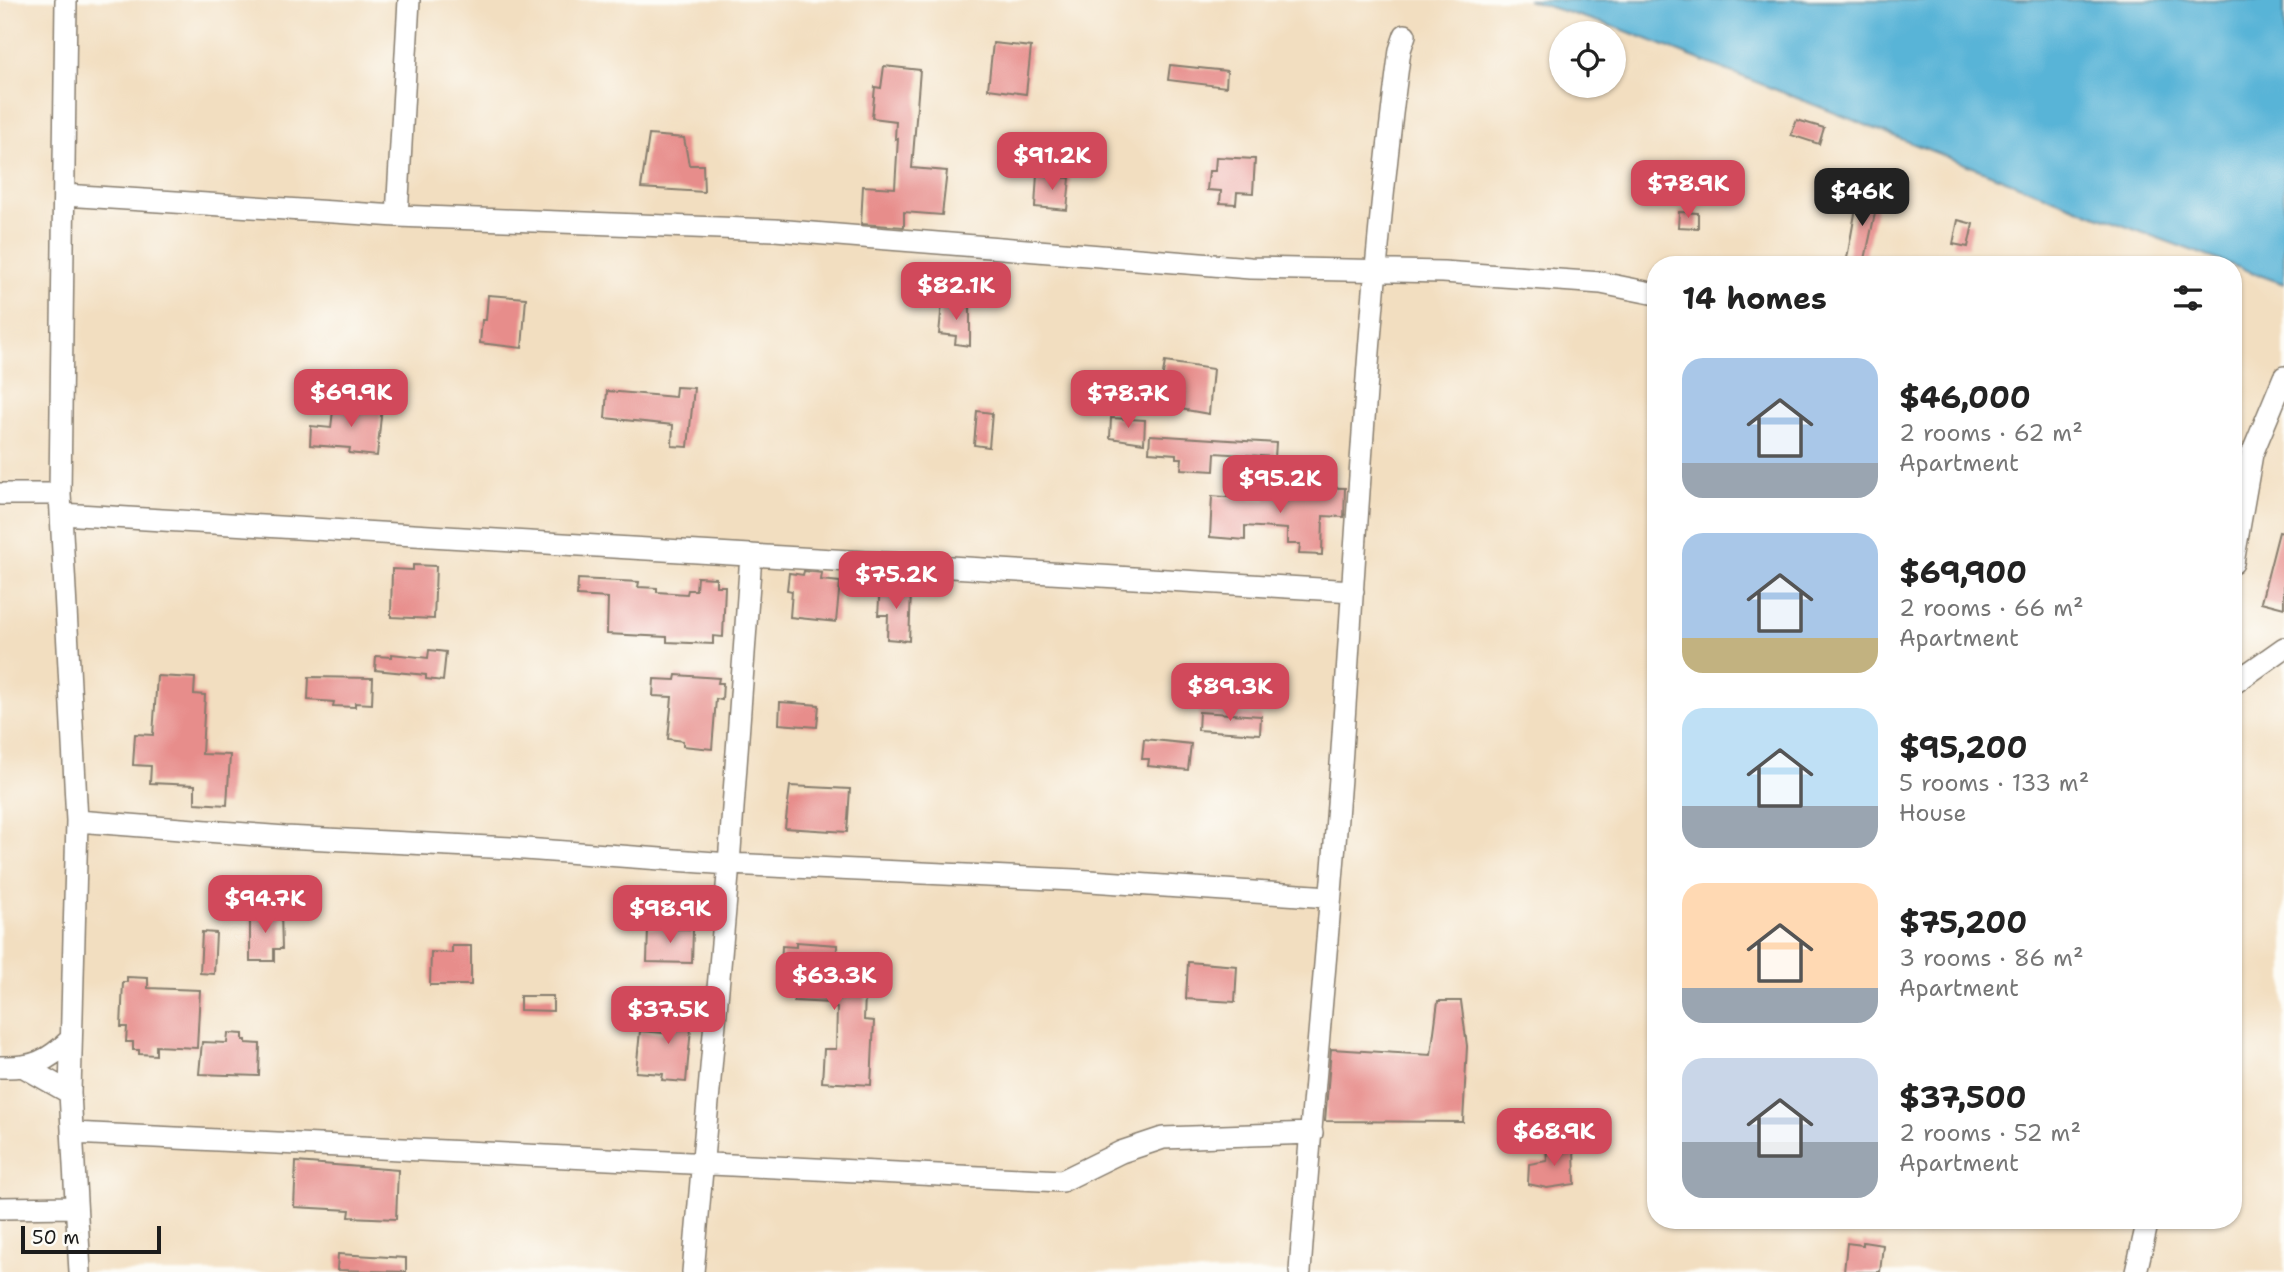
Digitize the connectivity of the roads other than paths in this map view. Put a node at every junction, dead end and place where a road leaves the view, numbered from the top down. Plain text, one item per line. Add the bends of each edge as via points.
1 (66, 0) edge
2 (410, 0) edge
3 (1405, 35) dead end
4 (64, 195) junction
5 (397, 216) junction
6 (1377, 270) junction
7 (1647, 292) edge
8 (2284, 377) edge
9 (0, 494) edge
10 (61, 504) junction
11 (2242, 511) edge
12 (751, 555) junction
13 (1353, 590) junction
14 (2284, 648) edge
15 (2242, 678) edge
16 (77, 821) junction
17 (729, 864) junction
18 (1330, 897) junction
19 (71, 1039) junction
20 (0, 1067) edge
21 (26, 1068) junction
22 (70, 1093) junction
23 (72, 1133) junction
24 (1312, 1133) junction
25 (701, 1165) junction
26 (76, 1207) junction
27 (0, 1208) edge
28 (2146, 1229) edge
29 (80, 1272) edge
30 (693, 1272) edge
31 (1300, 1272) edge
32 (2136, 1272) edge

1 - 4 street
2 - 5 street
3 - 6 street via 1386,154
4 - 5 street
4 - 10 street
5 - 6 street via 775,230 1250,268
6 - 7 street via 1601,283
6 - 13 street
8 - 11 street via 2252,454
9 - 10 street
10 - 12 street
10 - 16 street
12 - 13 street
12 - 17 street
13 - 18 street
14 - 15 street
16 - 17 street
16 - 19 street
17 - 18 street
17 - 25 street
18 - 24 street
19 - 21 street via 45,1060
19 - 22 street
20 - 21 street
21 - 22 street
22 - 23 street
23 - 25 street
23 - 26 street
24 - 25 street via 1163,1138 1121,1152 1062,1181
24 - 31 street
25 - 30 street
26 - 27 street
26 - 29 street
28 - 32 street

